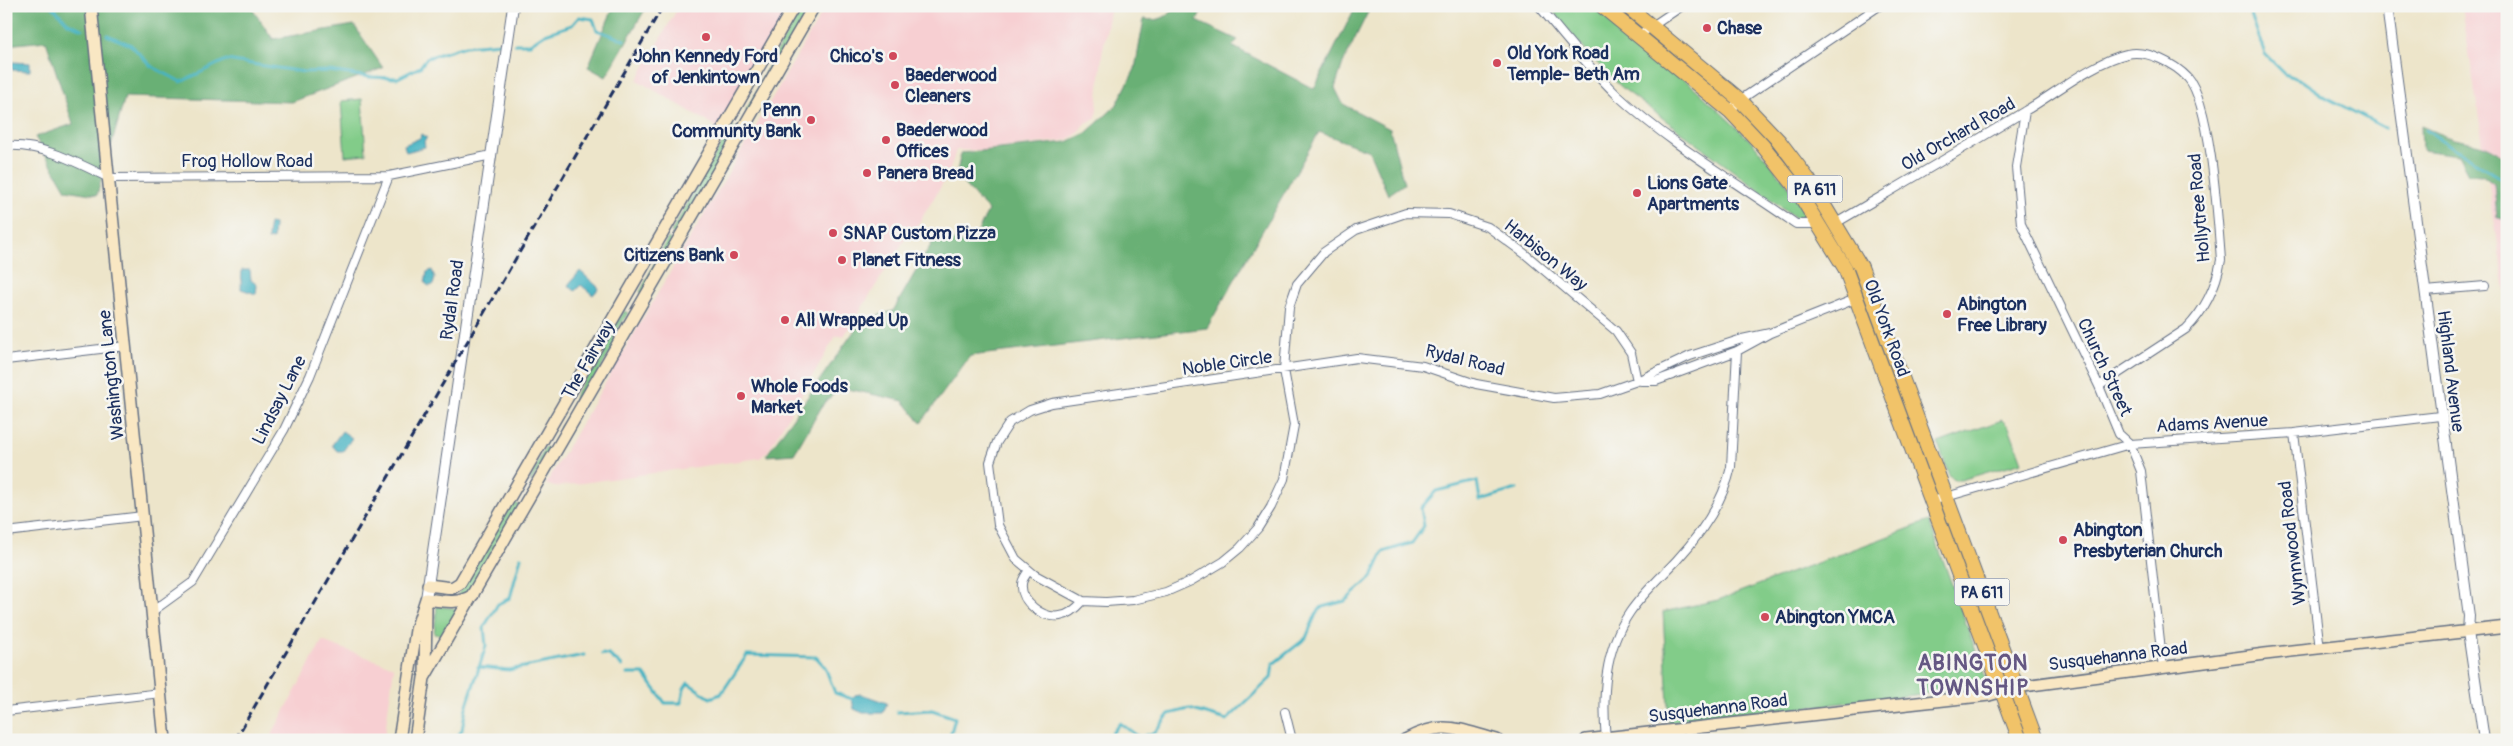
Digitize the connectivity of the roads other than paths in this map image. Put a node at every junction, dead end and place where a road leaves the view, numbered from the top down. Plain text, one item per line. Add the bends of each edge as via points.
1 (91, 6) edge
2 (513, 6) edge
3 (794, 6) edge
4 (814, 6) edge
5 (1539, 6) edge
6 (1602, 6) edge
7 (1627, 6) edge
8 (1682, 6) edge
9 (1879, 6) edge
10 (2387, 6) edge
11 (1652, 26) junction
12 (1639, 34) junction
13 (2094, 68) joint
14 (1740, 100) junction
15 (1730, 111) junction
16 (2026, 111) junction
17 (6, 146) edge
18 (492, 155) junction
19 (389, 176) junction
20 (109, 178) junction
21 (1836, 223) junction
22 (1820, 224) junction
23 (2485, 286) dead end
24 (2425, 291) junction
25 (1871, 292) junction
26 (1856, 298) junction
27 (1770, 333) junction
28 (126, 346) junction
29 (1704, 351) junction
30 (1737, 351) junction
31 (6, 360) edge
32 (1707, 362) junction
33 (1284, 370) junction
34 (1637, 381) junction
35 (2099, 386) junction
36 (2440, 416) junction
37 (2294, 433) junction
38 (2130, 444) junction
39 (514, 488) junction
40 (1947, 496) junction
41 (529, 497) junction
42 (1932, 501) junction
43 (143, 516) junction
44 (6, 532) edge
45 (1029, 570) junction
46 (428, 585) junction
47 (473, 595) junction
48 (426, 598) junction
49 (1083, 601) junction
50 (153, 612) junction
51 (2507, 627) edge
52 (2468, 632) junction
53 (2320, 649) junction
54 (2163, 668) junction
55 (424, 678) junction
56 (2016, 686) junction
57 (2002, 691) junction
58 (161, 693) junction
59 (6, 711) edge
60 (1285, 712) dead end
61 (1606, 739) edge
62 (165, 740) edge
63 (399, 740) edge
64 (415, 740) edge
65 (1292, 740) edge
66 (1404, 740) edge
67 (1498, 740) edge
68 (1586, 740) edge
69 (2020, 740) edge
70 (2036, 740) edge
71 (2484, 740) edge

1 - 20 main road, Washington Lane
2 - 18 street, Rydal Road
3 - 39 main road, The Fairway
4 - 41 main road, The Fairway
5 - 22 street via 1617,95 1656,128 1796,224
6 - 12 highway, Old York Road / PA 611
7 - 11 highway, Old York Road / PA 611
8 - 11 street
9 - 14 street
10 - 24 street, Highland Avenue
11 - 12 street
11 - 14 highway, Old York Road / PA 611
12 - 15 highway, Old York Road / PA 611
13 - 16 street, Old Orchard Road
13 - 35 street, Hollytree Road via 2128,53 2138,54 2158,57 2189,79 2206,126 2221,260 2212,294 2196,319 2173,338
14 - 15 street
14 - 21 highway, Old York Road / PA 611 via 1779,141
15 - 22 highway, Old York Road / PA 611 via 1775,162
16 - 21 street, Old Orchard Road
16 - 35 street, Church Street via 2016,167 2021,224
17 - 20 street, Frog Hollow Road via 22,144 70,160
18 - 19 street, Frog Hollow Road
18 - 46 street, Rydal Road
19 - 20 street, Frog Hollow Road
19 - 50 street, Lindsay Lane via 310,376 284,430 193,582
20 - 28 main road, Washington Lane
21 - 25 highway, Old York Road / PA 611
22 - 26 highway, Old York Road / PA 611 via 1845,268
23 - 24 street
24 - 36 street, Highland Avenue
25 - 26 street, Rydal Road
25 - 40 highway, Old York Road / PA 611
26 - 27 street, Rydal Road
26 - 42 highway, Old York Road / PA 611
27 - 29 street, Rydal Road
27 - 30 street, Rydal Road
28 - 31 street
28 - 43 main road, Washington Lane
29 - 32 street
29 - 34 street, Rydal Road
30 - 32 street, Rydal Road
30 - 61 street via 1731,467 1727,485 1702,530 1630,612 1611,653 1603,688
32 - 34 street, Rydal Road via 1656,381
33 - 34 street, Rydal Road via 1357,358 1423,366 1476,384 1554,398 1600,394
33 - 34 street, Harbison Way via 1289,307 1297,284 1324,252 1356,230 1406,213 1449,214 1488,227 1616,331 1630,353
33 - 45 street, Noble Circle via 1052,403 1030,410 1010,422 997,442 990,462 994,505 998,525 1016,559
33 - 49 street, Noble Circle via 1294,425 1284,479 1272,507 1240,548 1223,562 1166,592 1133,600
35 - 38 street, Church Street via 2119,434
36 - 37 street, Adams Avenue
36 - 52 street, Highland Avenue via 2469,616
37 - 38 street, Adams Avenue
37 - 53 street, Wynnwood Road
38 - 40 street, Adams Avenue
38 - 54 street, Church Street via 2141,471
39 - 41 main road
39 - 46 main road, The Fairway via 460,583 452,588
40 - 42 street, Adams Avenue
40 - 56 highway, Old York Road / PA 611
41 - 47 main road, The Fairway
42 - 57 highway, Old York Road / PA 611
43 - 44 street
43 - 50 main road, Washington Lane
45 - 49 street, Noble Circle
45 - 49 street via 1022,582 1022,593 1030,605 1043,614 1059,616 1074,610
46 - 48 street, Rydal Road
47 - 48 main road via 460,601
47 - 55 main road, The Fairway
48 - 55 main road, Rydal Road
48 - 63 main road, Rydal Road via 416,630
50 - 58 main road, Washington Lane
51 - 52 main road, Susquehanna Road
52 - 53 main road, Susquehanna Road
52 - 71 street, Highland Avenue
53 - 54 main road, Susquehanna Road
54 - 56 main road, Susquehanna Road
55 - 64 main road, The Fairway
56 - 57 main road, Susquehanna Road
56 - 70 highway, Old York Road / PA 611
57 - 61 main road, Susquehanna Road via 1990,695
57 - 69 highway, Old York Road / PA 611
58 - 59 street
58 - 62 main road, Washington Lane
60 - 65 street
61 - 68 main road, Susquehanna Road
66 - 67 main road via 1430,729 1446,727 1461,728

